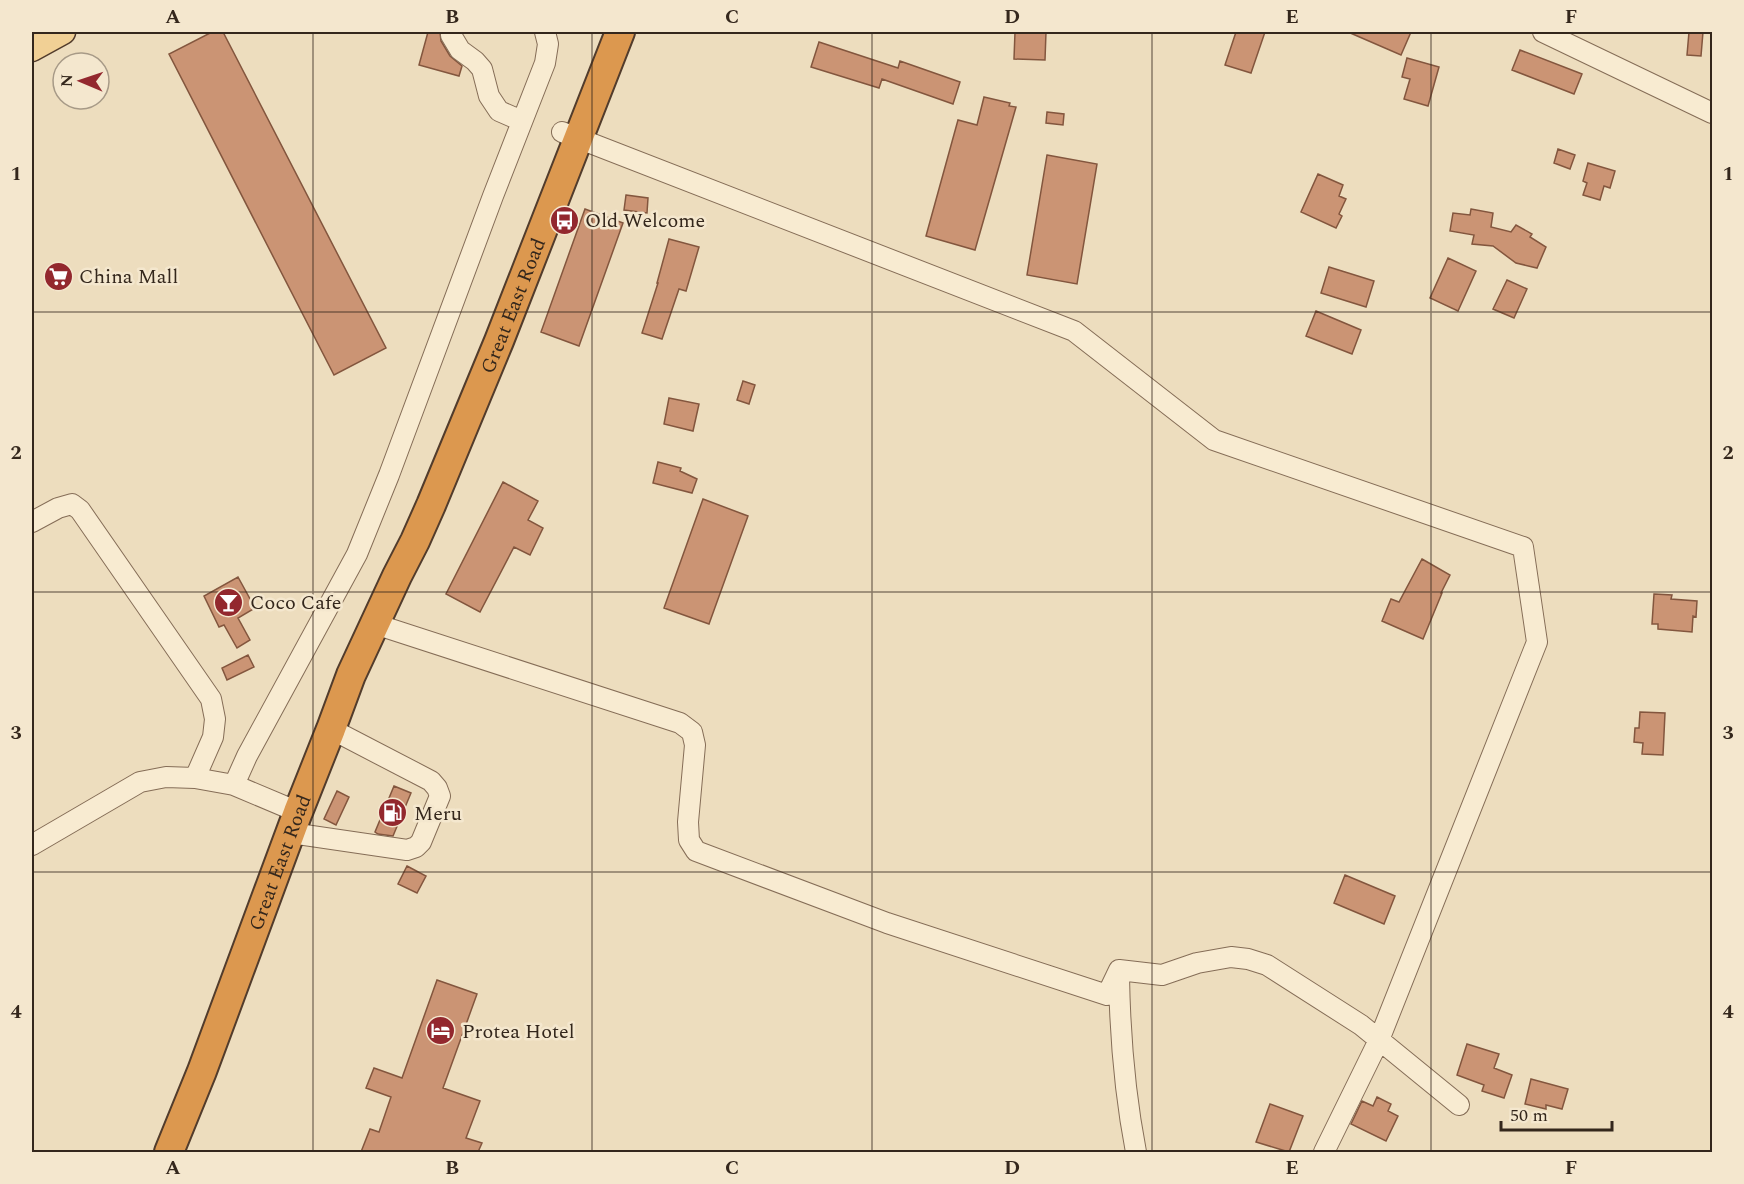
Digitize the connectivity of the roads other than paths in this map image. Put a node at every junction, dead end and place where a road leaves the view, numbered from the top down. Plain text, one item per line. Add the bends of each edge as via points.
1 (63, 32) edge
2 (452, 32) edge
3 (545, 32) edge
4 (603, 32) edge
5 (620, 32) edge
6 (1543, 32) edge
7 (32, 49) edge
8 (1713, 113) edge
9 (522, 121) junction
10 (570, 135) junction
11 (32, 522) edge
12 (375, 624) junction
13 (331, 729) junction
14 (195, 778) junction
15 (234, 785) junction
16 (294, 822) junction
17 (32, 845) edge
18 (1119, 970) junction
19 (1379, 1040) junction
20 (1459, 1105) dead end
21 (170, 1152) edge
22 (1136, 1152) edge
23 (1324, 1152) edge

1 - 7 main road
2 - 9 street via 460,50 482,69 489,96 499,111
3 - 9 street via 545,63
4 - 10 highway, Great East Road
5 - 10 highway, Great East Road
6 - 8 street
9 - 15 street via 357,554
10 - 12 highway, Great East Road via 499,341 415,541
10 - 19 street via 1074,331 1214,440 1523,546 1537,642
11 - 14 street via 72,504 80,510 211,699 213,737
12 - 13 highway, Great East Road
12 - 18 street via 680,723 692,732 695,745 688,840 696,851 887,923 1107,995
13 - 16 highway, Great East Road
13 - 16 street via 431,781 440,796 421,842 407,850
14 - 15 street
14 - 17 street via 166,777 140,782
15 - 16 street
16 - 21 highway, Great East Road
18 - 19 street via 1162,975 1197,963 1231,957 1248,959 1267,965
18 - 22 street via 1129,1115
19 - 20 street
19 - 23 street

